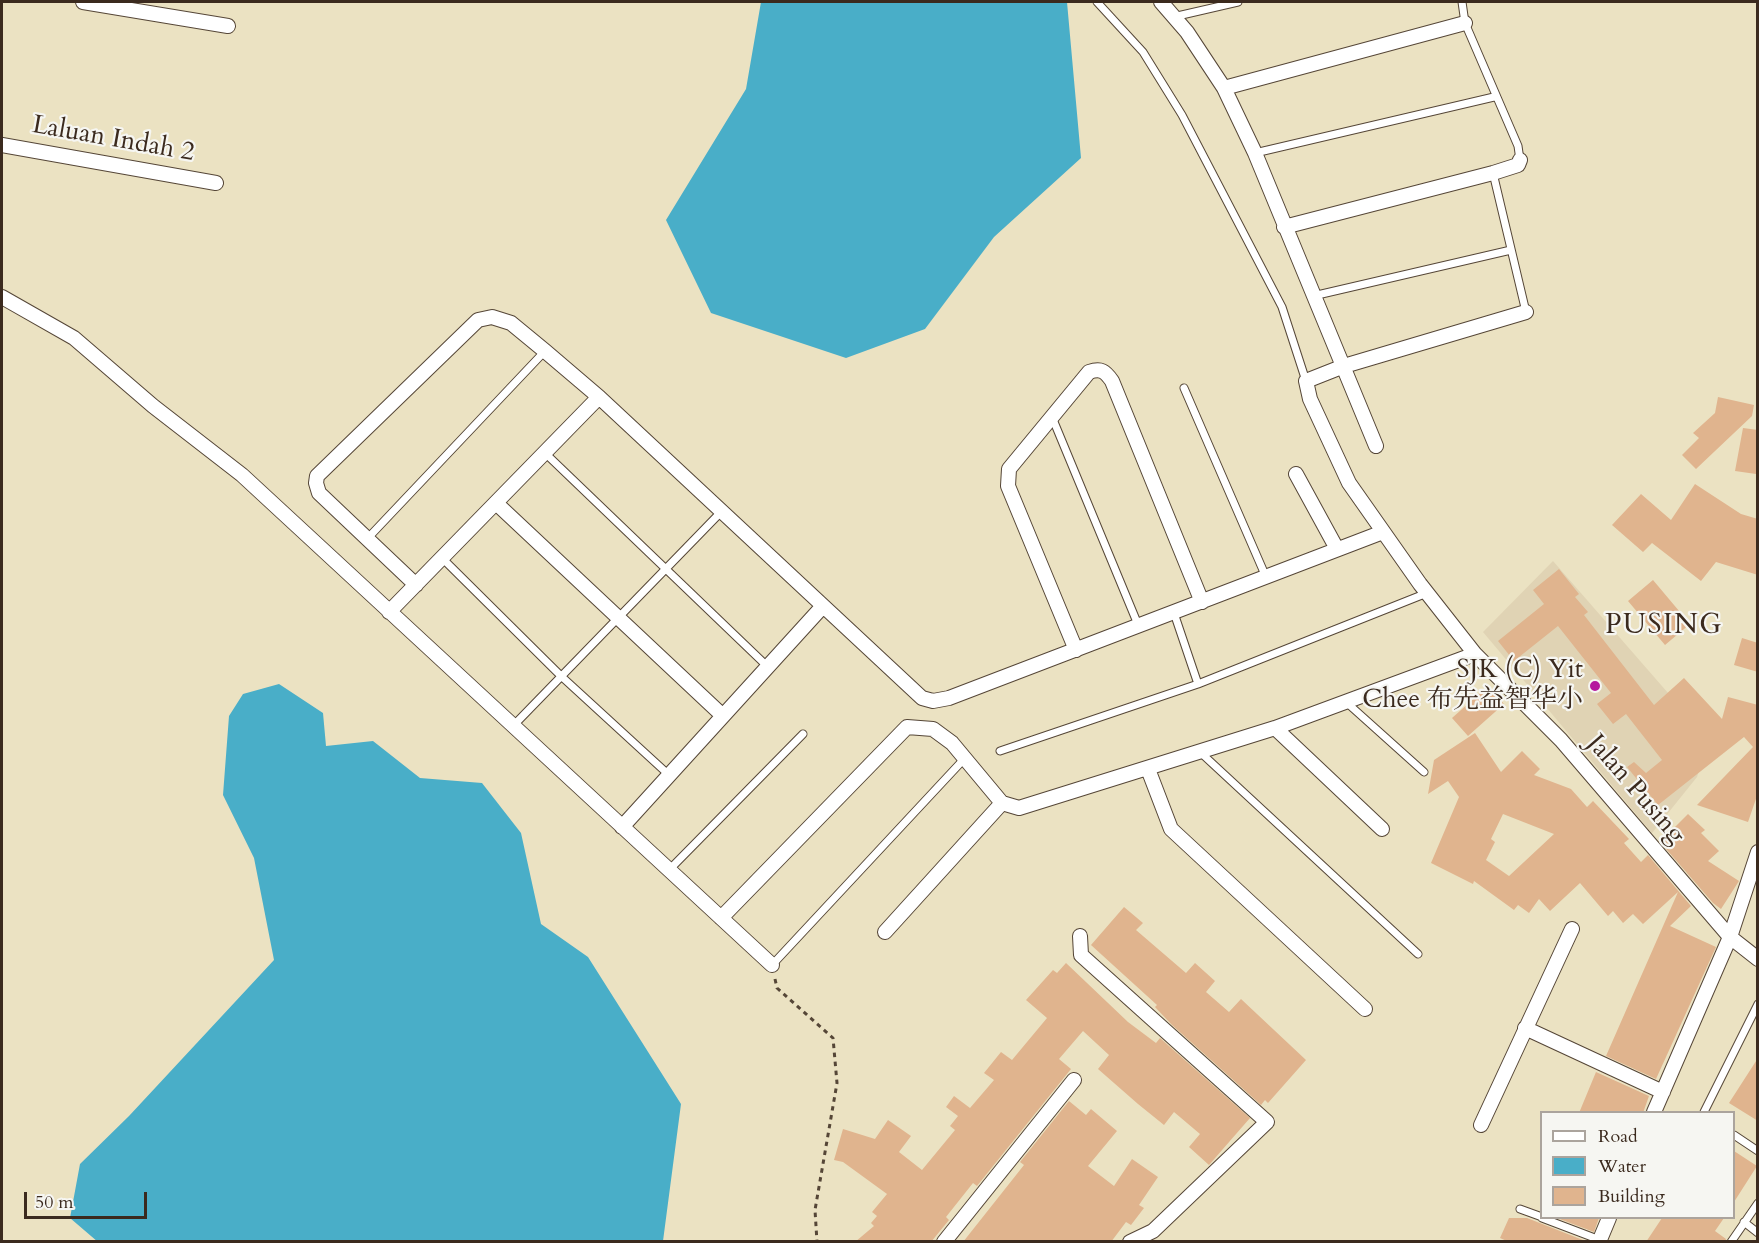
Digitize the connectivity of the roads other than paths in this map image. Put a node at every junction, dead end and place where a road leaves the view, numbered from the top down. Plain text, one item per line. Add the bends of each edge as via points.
1 (83, 2) edge
2 (1097, 2) edge
3 (1161, 2) edge
4 (1238, 2) edge
5 (1462, 2) edge
6 (1173, 17) junction
7 (1465, 23) junction
8 (228, 26) dead end
9 (1224, 88) junction
10 (1494, 97) junction
11 (2, 145) edge
12 (1255, 153) junction
13 (1520, 160) joint
14 (1493, 173) junction
15 (216, 183) dead end
16 (1284, 227) junction
17 (1511, 250) junction
18 (1313, 296) junction
19 (2, 297) edge
20 (1526, 312) joint
21 (545, 351) junction
22 (1344, 366) junction
23 (1306, 381) junction
24 (1184, 388) dead end
25 (599, 397) junction
26 (1052, 417) junction
27 (1376, 446) dead end
28 (545, 453) junction
29 (1296, 474) dead end
30 (496, 503) junction
31 (722, 511) junction
32 (1383, 532) junction
33 (367, 539) junction
34 (1337, 549) junction
35 (442, 558) junction
36 (666, 569) junction
37 (1266, 577) junction
38 (416, 585) junction
39 (1428, 593) junction
40 (1202, 602) junction
41 (824, 606) junction
42 (389, 612) junction
43 (1174, 613) junction
44 (618, 618) junction
45 (1139, 627) junction
46 (1076, 650) junction
47 (1475, 654) junction
48 (768, 667) junction
49 (561, 676) junction
50 (1198, 684) junction
51 (1346, 702) junction
52 (723, 716) junction
53 (513, 726) junction
54 (1275, 728) junction
55 (803, 734) dead end
56 (1000, 751) dead end
57 (1200, 752) junction
58 (964, 758) junction
59 (1148, 769) junction
60 (1424, 772) dead end
61 (669, 775) junction
62 (1002, 803) junction
63 (622, 827) junction
64 (1382, 830) dead end
65 (1758, 852) edge
66 (669, 870) junction
67 (721, 918) junction
68 (1572, 929) dead end
69 (885, 932) dead end
70 (1080, 936) dead end
71 (1730, 937) junction
72 (1418, 954) dead end
73 (1758, 959) edge
74 (772, 965) joint
75 (1758, 1005) edge
76 (1365, 1009) dead end
77 (1526, 1028) junction
78 (1074, 1080) dead end
79 (1663, 1092) junction
80 (1655, 1111) edge
81 (1705, 1111) edge
82 (1481, 1125) dead end
83 (1735, 1136) edge
84 (1758, 1151) edge
85 (1758, 1203) edge
86 (1520, 1209) dead end
87 (1540, 1216) edge
88 (1547, 1219) edge
89 (1609, 1219) edge
90 (1744, 1222) junction
91 (1758, 1233) edge
92 (1599, 1241) edge
93 (944, 1242) edge
94 (1130, 1242) edge
95 (1731, 1242) edge

1 - 8 street
2 - 23 lane via 1143,52 1182,115 1282,307
3 - 6 street
4 - 6 lane
5 - 7 lane
6 - 9 street
7 - 9 street
7 - 10 lane
9 - 12 street
10 - 12 lane
10 - 13 lane via 1518,146
11 - 15 street, Laluan Indah 2
12 - 16 street
13 - 14 street via 1514,167
14 - 16 street
14 - 17 lane
16 - 18 street
17 - 18 lane
17 - 20 lane
18 - 22 street
19 - 42 street via 74,338 242,475
20 - 22 street
21 - 25 street
21 - 33 lane
21 - 33 street via 511,323 492,317 478,320 317,476 319,493
22 - 23 street
22 - 27 street
23 - 32 street, Jalan Pusing via 1310,399 1349,483
24 - 37 lane
25 - 28 street
25 - 31 street
26 - 40 street via 1089,372 1106,372
26 - 45 lane
26 - 46 street via 1009,469 1008,486
28 - 30 street
28 - 36 lane
29 - 34 street
30 - 35 street
30 - 44 street
31 - 36 lane
31 - 41 street
32 - 34 street
32 - 39 street, Jalan Pusing
33 - 38 street
34 - 37 street
35 - 38 street
35 - 49 lane
36 - 44 lane
36 - 48 lane
37 - 40 street
38 - 42 street
39 - 47 street, Jalan Pusing
39 - 50 lane
40 - 43 street
41 - 46 street via 922,698 933,701
41 - 48 street
42 - 53 street
43 - 45 street
43 - 50 lane
44 - 49 lane
44 - 52 street
45 - 46 street
47 - 51 street
47 - 71 street, Jalan Pusing via 1561,740
48 - 52 street
49 - 53 lane
49 - 61 lane
50 - 56 lane
51 - 54 street
51 - 60 lane
52 - 61 street
53 - 63 street
54 - 57 street
54 - 64 street
55 - 66 lane
57 - 59 street
57 - 72 lane
58 - 62 street
58 - 67 street via 933,729 907,727
58 - 74 lane
59 - 62 street via 1041,803 1019,808
59 - 76 street via 1171,829
61 - 63 street
62 - 69 street
63 - 66 street
65 - 71 street
66 - 67 street
67 - 74 street
68 - 77 street
70 - 94 street via 1082,955 1267,1122 1153,1231
71 - 73 street, Jalan Pusing
71 - 79 street
75 - 81 lane
77 - 79 street
77 - 82 street
78 - 93 street
79 - 80 street
83 - 84 lane
85 - 90 lane
86 - 87 lane
88 - 92 lane
89 - 92 street
90 - 91 lane
90 - 95 lane

